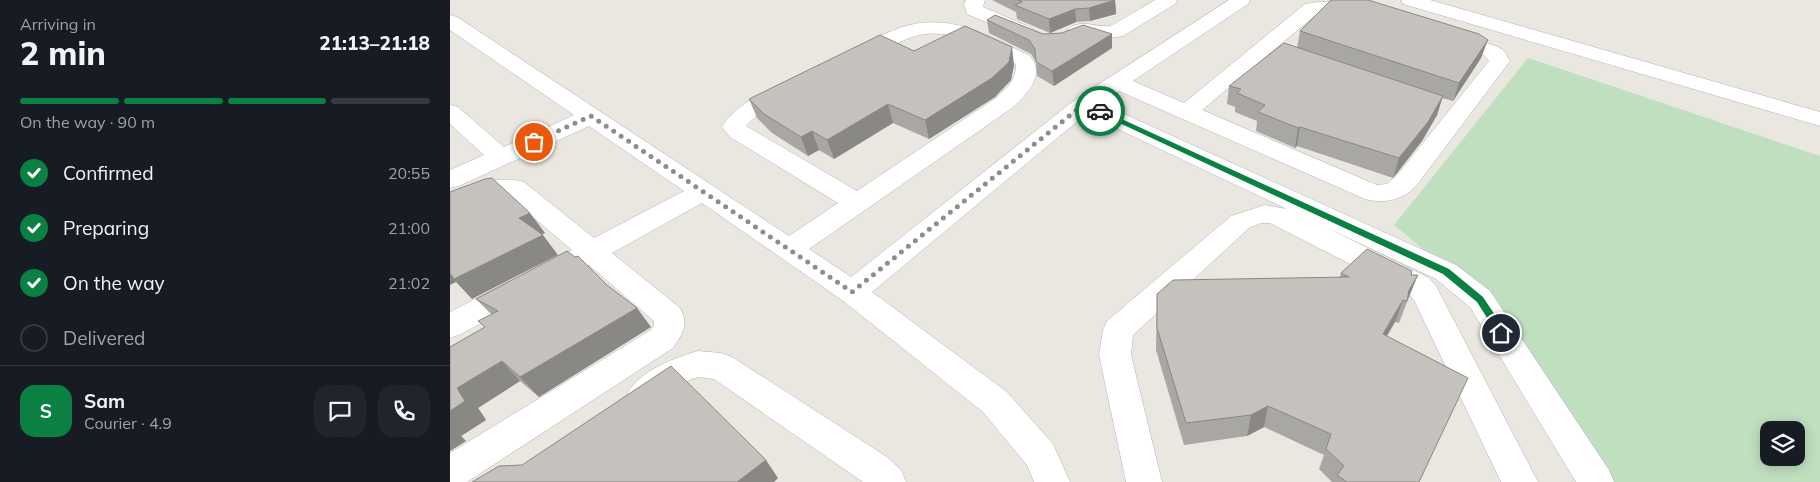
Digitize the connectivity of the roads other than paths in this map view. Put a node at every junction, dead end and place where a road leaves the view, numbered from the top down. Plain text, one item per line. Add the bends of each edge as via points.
1 (976, 0) edge
2 (1168, 0) edge
3 (1241, 0) edge
4 (1410, 0) edge
5 (1388, 17) edge
6 (453, 26) edge
7 (1425, 29) edge
8 (839, 66) edge
9 (1117, 82) junction
10 (804, 83) edge
11 (1084, 104) junction
12 (450, 112) edge
13 (1186, 112) junction
14 (591, 116) junction
15 (1820, 119) edge
16 (501, 157) junction
17 (450, 180) edge
18 (703, 192) junction
19 (856, 202) junction
20 (450, 205) edge
21 (788, 250) junction
22 (592, 252) junction
23 (852, 292) junction
24 (450, 326) edge
25 (624, 408) edge
26 (450, 473) edge
27 (888, 482) edge
28 (1052, 482) edge
29 (1144, 482) edge
30 (1520, 482) edge
31 (1596, 482) edge

1 - 2 street via 974,10 1050,42 1062,40 1083,28 1103,33 1116,32
3 - 9 street
4 - 15 street
5 - 13 street via 1341,2 1320,4 1312,8 1273,50
6 - 14 street
7 - 13 street via 1491,51 1500,61 1449,110 1398,191 1374,193
8 - 19 street via 900,35 932,27 954,28 1023,60 1027,69 1027,78 1004,102
9 - 11 street
9 - 13 street
10 - 19 street via 742,114 734,127
11 - 23 street
11 - 31 street via 1446,272 1480,300
12 - 16 street
14 - 16 street
14 - 18 street
16 - 17 street
18 - 21 street
18 - 22 street
19 - 21 street
20 - 22 street via 484,189 516,188
21 - 23 street
22 - 24 street
22 - 26 street via 669,316 670,328 662,339
23 - 28 street via 995,402 1040,455
25 - 27 street via 680,370 698,364 721,366 874,469
29 - 30 street via 1115,355 1118,330 1240,222 1258,213 1269,212 1419,286 1426,294

